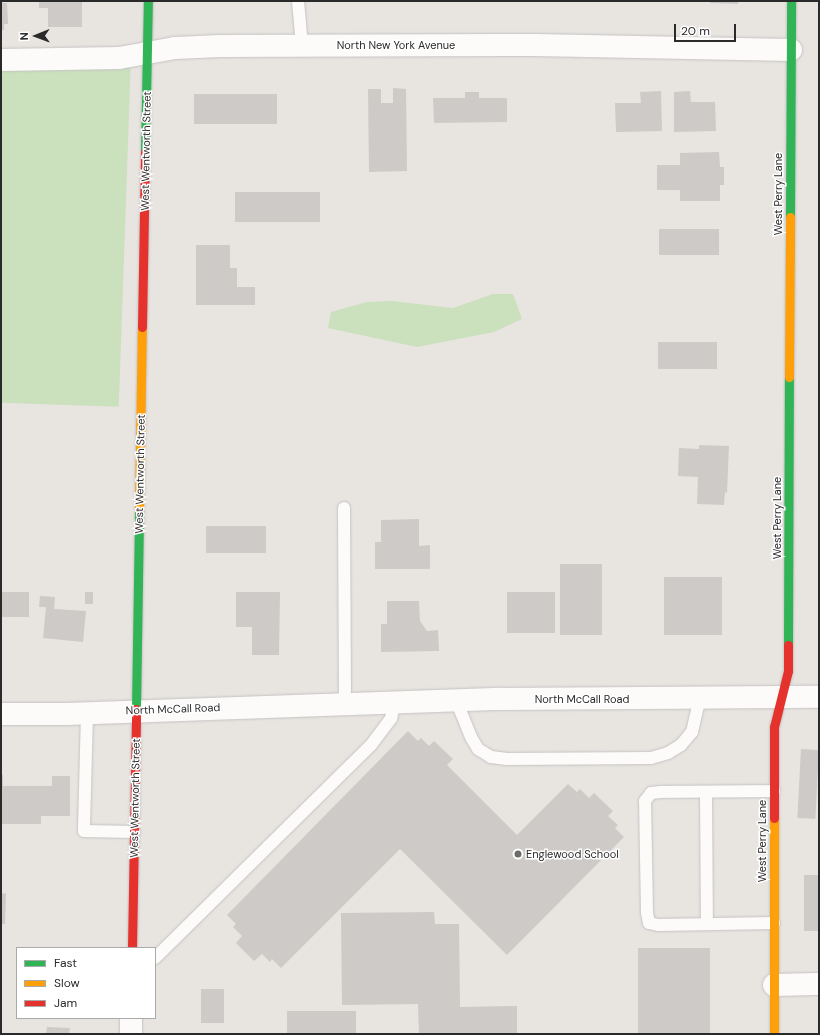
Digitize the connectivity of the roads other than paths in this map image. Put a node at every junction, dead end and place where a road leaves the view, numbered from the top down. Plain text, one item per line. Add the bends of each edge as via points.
1 (148, 1) edge
2 (298, 1) edge
3 (791, 1) edge
4 (302, 46) junction
5 (791, 50) junction
6 (148, 52) junction
7 (1, 60) edge
8 (344, 508) dead end
9 (700, 698) junction
10 (782, 698) junction
11 (819, 698) edge
12 (456, 700) junction
13 (395, 702) junction
14 (345, 703) junction
15 (136, 711) junction
16 (87, 713) junction
17 (1, 714) edge
18 (774, 791) junction
19 (706, 792) junction
20 (134, 832) junction
21 (774, 923) junction
22 (707, 924) junction
23 (132, 947) edge
24 (156, 957) edge
25 (819, 984) edge
26 (774, 985) junction
27 (131, 1019) edge
28 (131, 1034) edge
29 (774, 1034) edge

1 - 6 street, West Wentworth Street
2 - 4 lane
3 - 5 street, West Perry Lane
4 - 5 street, North New York Avenue via 535,45
4 - 6 street, North New York Avenue via 220,46
5 - 10 street, West Perry Lane via 788,671
6 - 7 street, North New York Avenue via 119,58
6 - 15 street, West Wentworth Street
8 - 14 lane
9 - 10 street, North McCall Road
9 - 12 street, North McCall Road
9 - 12 lane via 692,732 681,745 668,753 651,758 491,757 478,749
10 - 11 street, North McCall Road
10 - 18 street, West Perry Lane via 774,726
12 - 13 street, North McCall Road
13 - 14 street, North McCall Road
13 - 24 lane via 391,718 371,745
14 - 15 street, North McCall Road
15 - 16 street, North McCall Road
15 - 20 street, West Wentworth Street
16 - 17 street, North McCall Road
16 - 20 lane via 84,831
18 - 19 lane
18 - 21 street, West Perry Lane
19 - 22 lane
19 - 22 lane via 660,792 651,794 645,801 649,923
20 - 23 street, West Wentworth Street
21 - 22 lane
21 - 26 street, West Perry Lane
25 - 26 street
26 - 29 street, West Perry Lane
27 - 28 street

